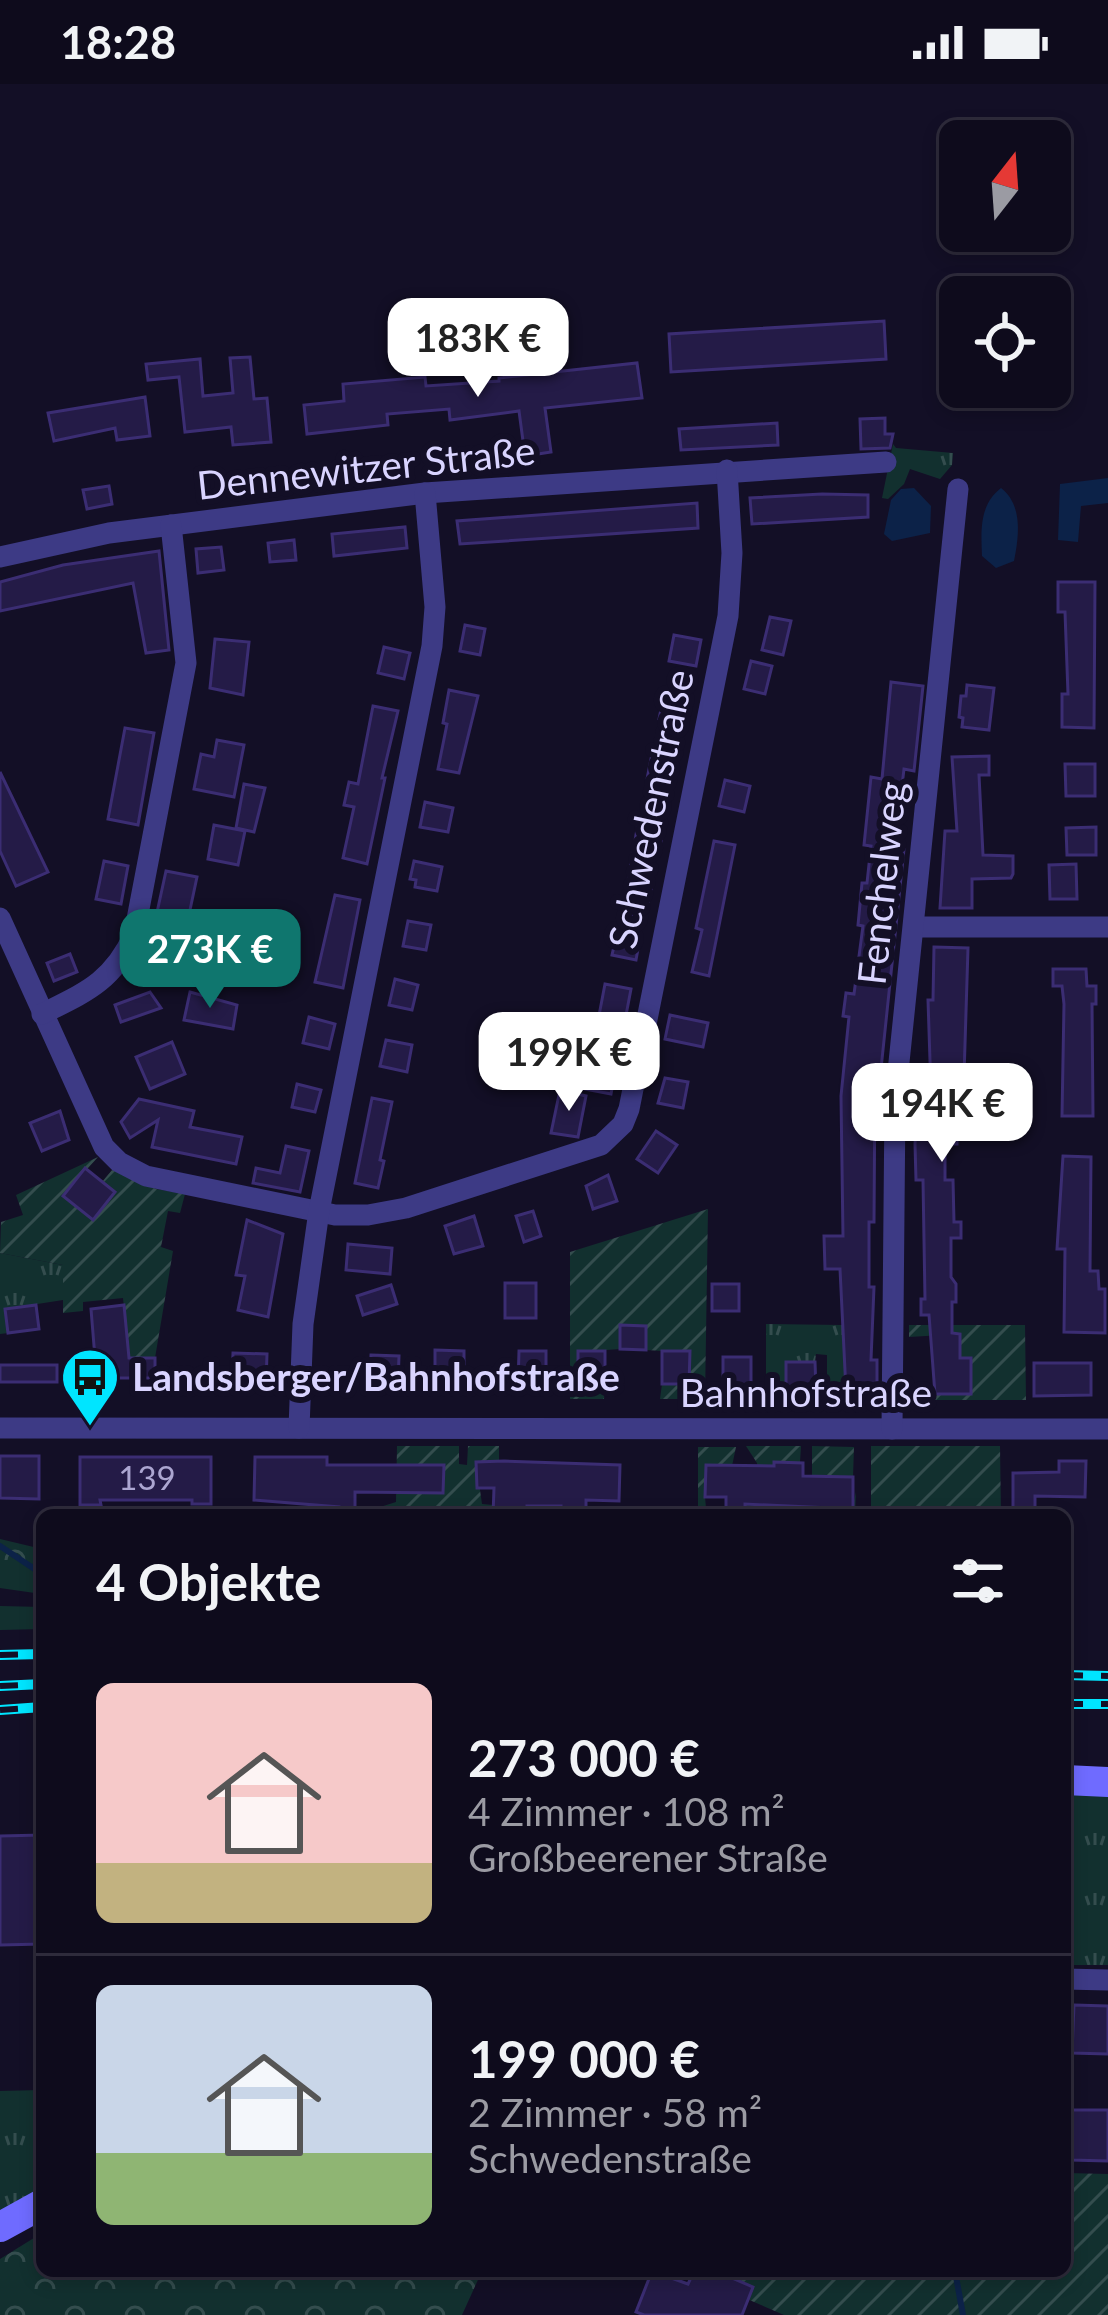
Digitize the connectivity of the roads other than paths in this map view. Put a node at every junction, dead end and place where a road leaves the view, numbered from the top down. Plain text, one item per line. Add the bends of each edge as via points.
1 (886, 462) dead end
2 (727, 470) junction
3 (958, 489) dead end
4 (425, 493) junction
5 (171, 525) junction
6 (0, 557) edge
7 (0, 918) edge
8 (914, 927) junction
9 (1108, 928) edge
10 (42, 1015) junction
11 (319, 1211) junction
12 (0, 1428) edge
13 (299, 1428) junction
14 (892, 1429) junction
15 (1108, 1429) edge
16 (1071, 1780) edge
17 (1108, 1782) edge
18 (1071, 1979) edge
19 (1108, 1980) edge
20 (36, 2207) edge
21 (0, 2228) edge

1 - 2 street, Dennewitzer Straße
2 - 4 street, Dennewitzer Straße
2 - 11 street, Schwedenstraße via 728,616 623,1124 586,1151 388,1214
3 - 8 street, Fenchelweg
4 - 5 street, Dennewitzer Straße
4 - 11 street via 432,646
5 - 6 street, Dennewitzer Straße
5 - 10 street via 186,663 134,935 97,987
7 - 10 street, Schwedenstraße
8 - 9 street
8 - 14 street, Fenchelweg via 895,1101
10 - 11 street, Schwedenstraße via 104,1148 119,1162 146,1176
11 - 13 street
12 - 13 street, Bahnhofstraße
13 - 14 street, Bahnhofstraße
14 - 15 street, Bahnhofstraße
16 - 17 street
18 - 19 street
20 - 21 street

